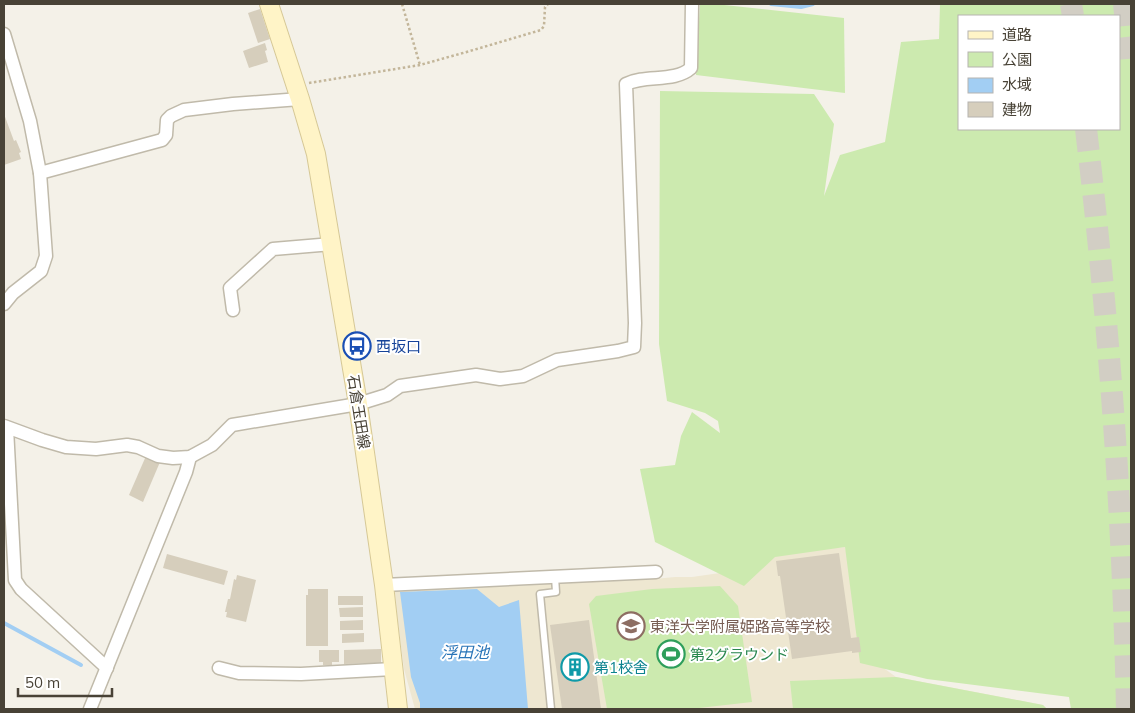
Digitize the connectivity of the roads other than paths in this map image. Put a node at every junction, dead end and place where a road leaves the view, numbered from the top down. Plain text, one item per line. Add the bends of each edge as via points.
1 (269, 4) edge
2 (692, 4) edge
3 (4, 34) edge
4 (298, 92) junction
5 (40, 172) junction
6 (332, 244) junction
7 (4, 304) edge
8 (234, 310) dead end
9 (358, 404) junction
10 (5, 427) edge
11 (190, 458) junction
12 (656, 572) dead end
13 (555, 577) junction
14 (384, 585) junction
15 (107, 668) junction
16 (220, 668) dead end
17 (393, 669) junction
18 (90, 709) edge
19 (398, 709) edge
20 (551, 709) edge

1 - 4 main road, 石倉玉田線
2 - 9 street via 691,68 683,74 634,80 626,84 634,347 557,360 523,376 500,379 476,375 400,386 386,395
3 - 5 street via 30,121
4 - 5 street via 184,110 167,120 166,136 162,140
4 - 6 main road, 石倉玉田線 via 316,154
5 - 7 street via 46,256 41,271 13,292
6 - 8 street via 273,249 230,288
6 - 9 main road, 石倉玉田線
9 - 11 street via 232,425 212,445
9 - 14 main road, 石倉玉田線
10 - 11 street via 66,447 96,449 127,445 158,456
10 - 15 street via 15,580 21,590
11 - 15 street
12 - 13 street
13 - 14 street
13 - 20 lane via 556,592 540,594
14 - 17 main road, 石倉玉田線
15 - 18 street
16 - 17 street via 239,673 292,674
17 - 19 main road, 石倉玉田線

